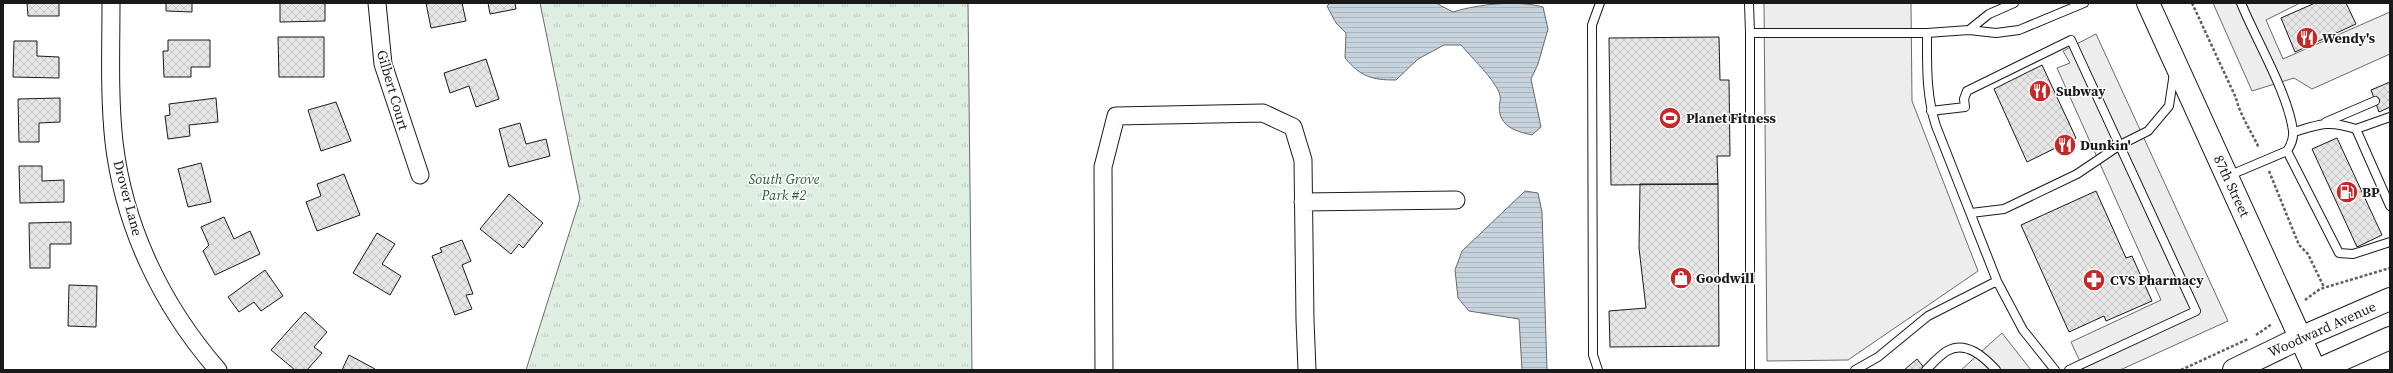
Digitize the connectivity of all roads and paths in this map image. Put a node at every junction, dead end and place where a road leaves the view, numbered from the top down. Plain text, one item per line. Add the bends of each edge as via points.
1 (111, 3) edge
2 (377, 3) edge
3 (1600, 3) edge
4 (1749, 3) edge
5 (2014, 3) edge
6 (2084, 3) edge
7 (2148, 3) edge
8 (2192, 3) edge
9 (2241, 3) edge
10 (1969, 30) junction
11 (1750, 33) junction
12 (1927, 33) junction
13 (2176, 64) junction
14 (2375, 101) dead end
15 (1931, 111) junction
16 (2390, 117) edge
17 (2324, 122) junction
18 (2356, 129) junction
19 (2294, 132) junction
20 (2120, 145) junction
21 (2287, 151) junction
22 (2264, 161) junction
23 (420, 175) dead end
24 (2227, 176) junction
25 (1456, 200) dead end
26 (1303, 202) junction
27 (2390, 206) edge
28 (1971, 213) junction
29 (2390, 242) edge
30 (2390, 268) edge
31 (1997, 280) junction
32 (2324, 287) junction
33 (2320, 289) dead end
34 (2390, 299) edge
35 (2257, 335) dead end
36 (2300, 338) junction
37 (2390, 338) edge
38 (218, 370) edge
39 (1104, 370) edge
40 (1308, 370) edge
41 (1598, 370) edge
42 (1750, 370) edge
43 (1855, 370) edge
44 (1926, 370) edge
45 (1996, 370) edge
46 (2055, 370) edge
47 (2069, 370) edge
48 (2182, 370) edge
49 (2234, 370) edge
50 (2317, 370) edge

1 - 38 street, Drover Lane via 115,144 122,187 145,256 166,297 194,341
2 - 23 street, Gilbert Court via 383,64
3 - 41 lane via 1592,24 1594,355
4 - 11 lane
5 - 10 lane via 1989,14
6 - 10 lane via 2018,30 1996,33
7 - 13 main road, 87th Street
8 - 22 path via 2236,98 2239,111 2246,120
9 - 19 lane via 2288,110
10 - 12 lane
11 - 12 lane
11 - 42 lane
12 - 15 lane via 1927,78
13 - 20 lane via 2169,106 2148,131
13 - 24 main road, 87th Street
14 - 17 lane
15 - 20 lane via 1965,107 1967,91 2071,40
15 - 28 lane
16 - 18 lane
17 - 18 lane
17 - 19 lane
18 - 27 lane
19 - 21 lane via 2292,144
20 - 28 lane via 2077,174 2004,210
20 - 47 lane via 2196,311
21 - 22 lane
21 - 29 lane via 2339,252 2353,254
22 - 24 lane
22 - 32 path via 2299,245 2308,254
24 - 36 main road, 87th Street
25 - 26 street
26 - 39 street via 1303,160 1293,127 1263,113 1116,116 1102,167
26 - 40 street
28 - 31 lane
30 - 32 path
31 - 43 lane via 1928,316 1878,358
31 - 46 lane via 2023,330
32 - 33 path
34 - 36 main road, Woodward Avenue
35 - 48 path
36 - 49 main road, Woodward Avenue
36 - 50 main road, 87th Street
37 - 50 main road
44 - 45 lane via 1948,350 1961,347 1975,350

